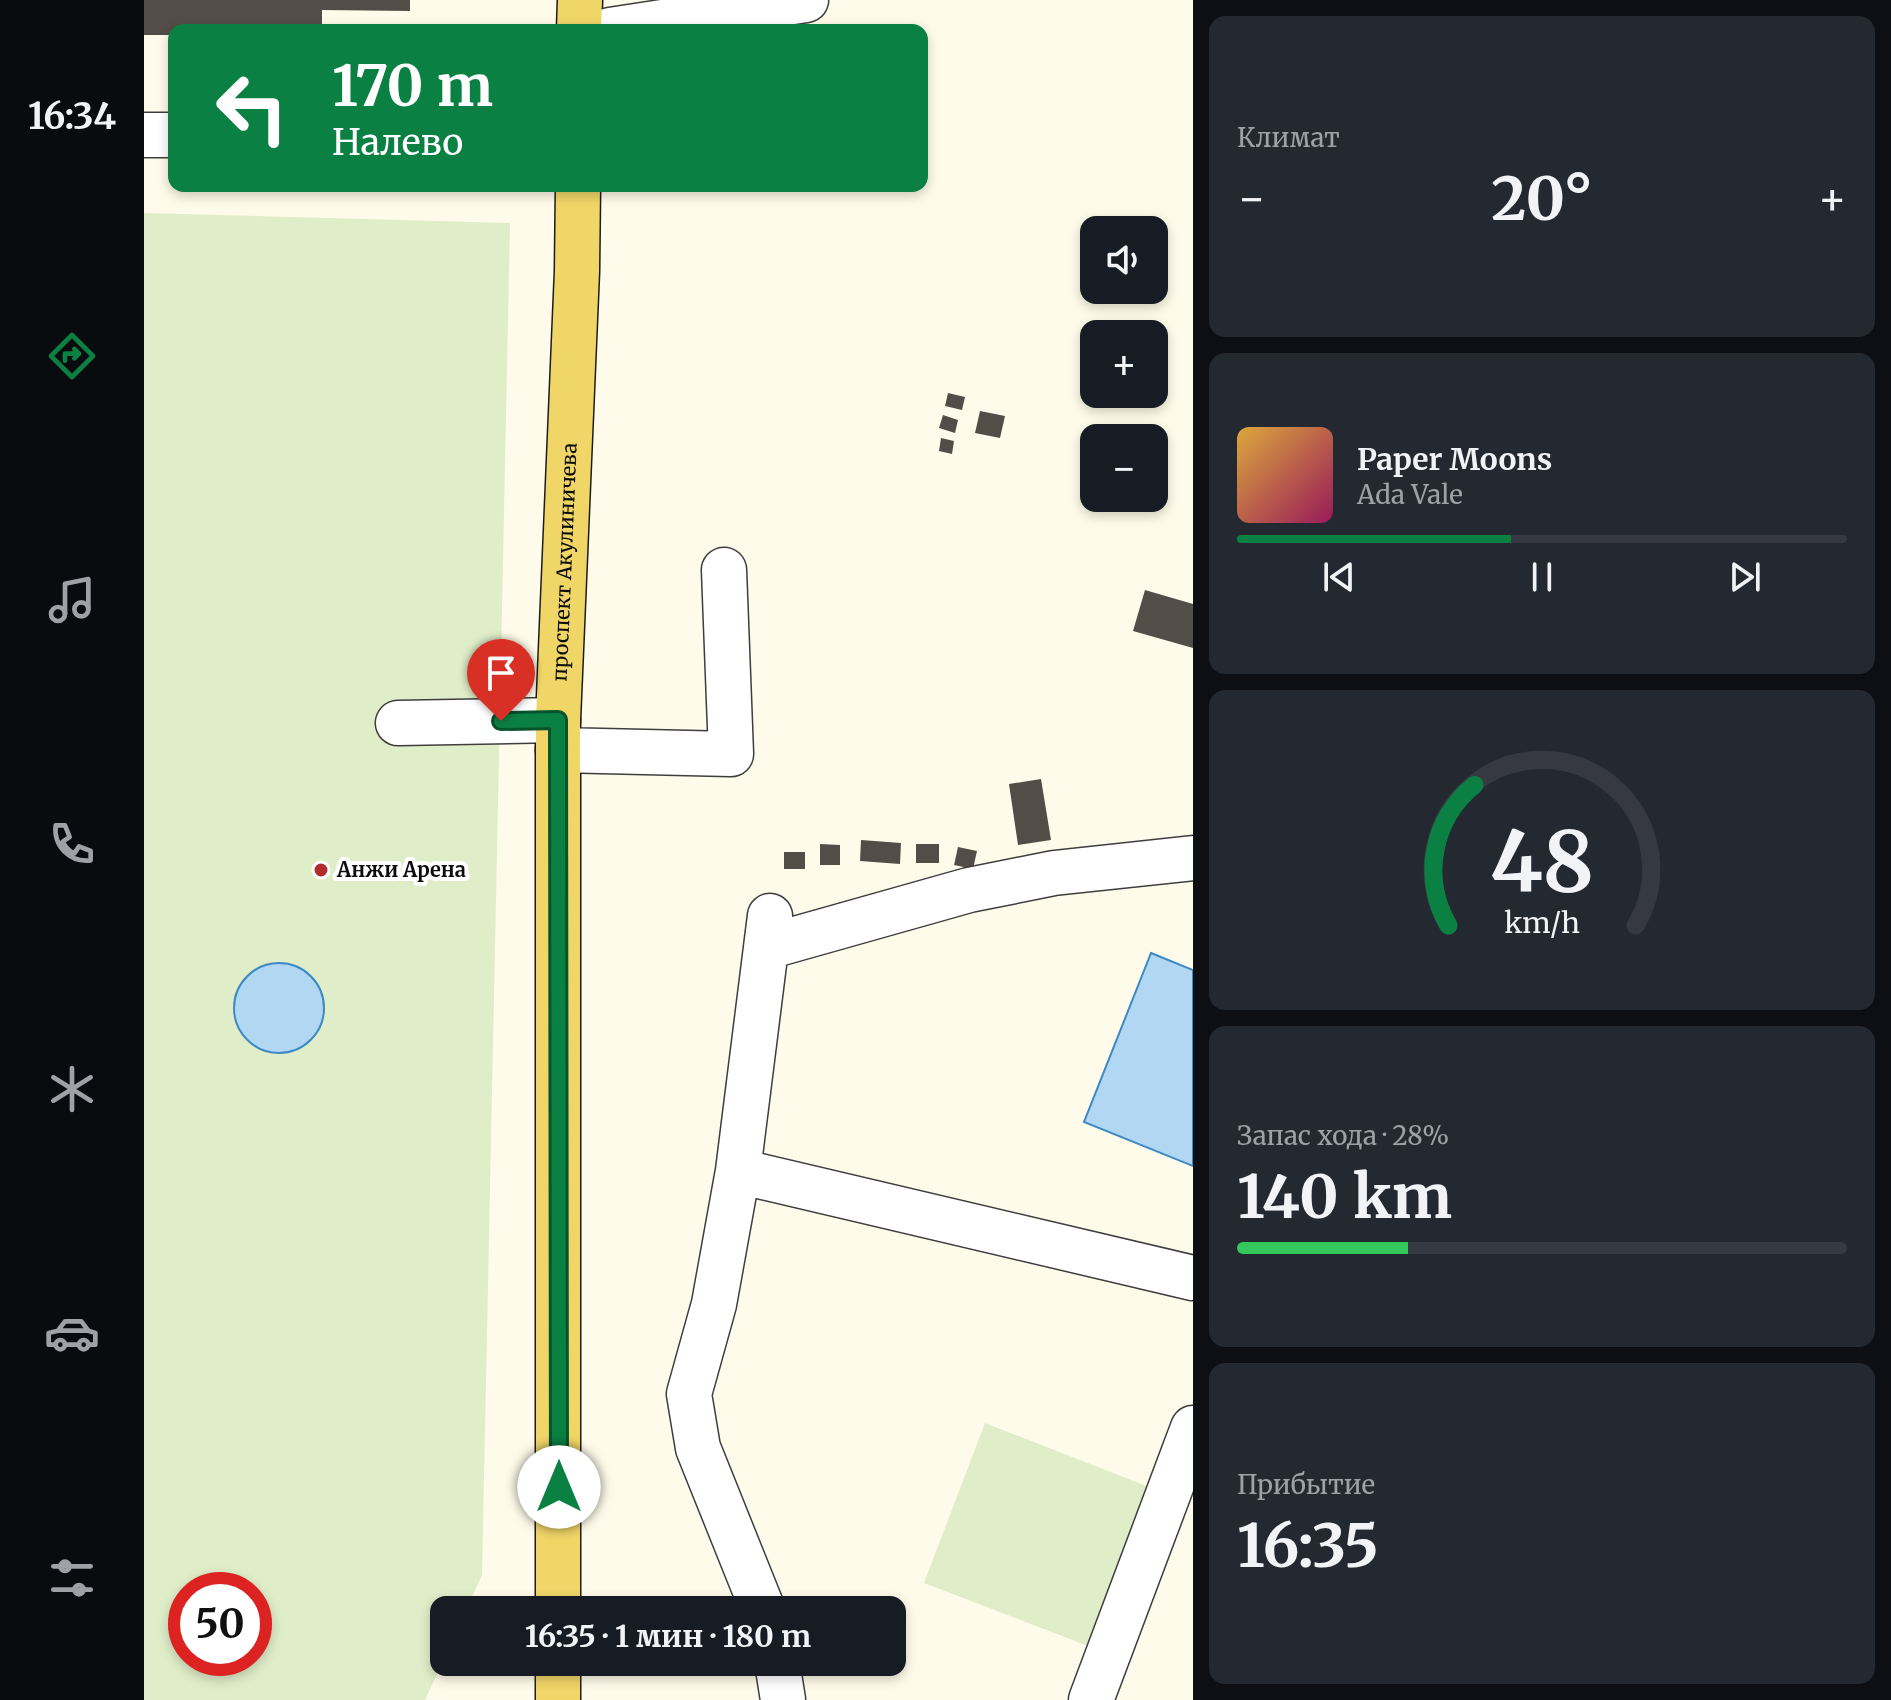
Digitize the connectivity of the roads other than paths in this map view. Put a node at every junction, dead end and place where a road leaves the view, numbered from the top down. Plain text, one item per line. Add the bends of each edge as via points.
1 (580, 0) edge
2 (806, 0) edge
3 (579, 24) edge
4 (649, 24) edge
5 (144, 135) edge
6 (168, 135) edge
7 (578, 192) edge
8 (724, 570) dead end
9 (398, 723) dead end
10 (558, 735) junction
11 (1193, 858) edge
12 (738, 1171) junction
13 (1193, 1278) edge
14 (1193, 1428) edge
15 (558, 1596) edge
16 (757, 1596) edge
17 (558, 1676) edge
18 (779, 1676) edge
19 (558, 1700) edge
20 (783, 1700) edge
21 (1091, 1700) edge

1 - 3 main road
2 - 4 street
5 - 6 street
7 - 10 main road, проспект Акулиничева
8 - 10 street via 731,754
9 - 10 street
10 - 15 main road, проспект Акулиничева
11 - 12 street via 1054,873 768,932
12 - 13 street
12 - 16 street via 714,1304 689,1394 698,1448
14 - 21 street
17 - 19 main road
18 - 20 street

